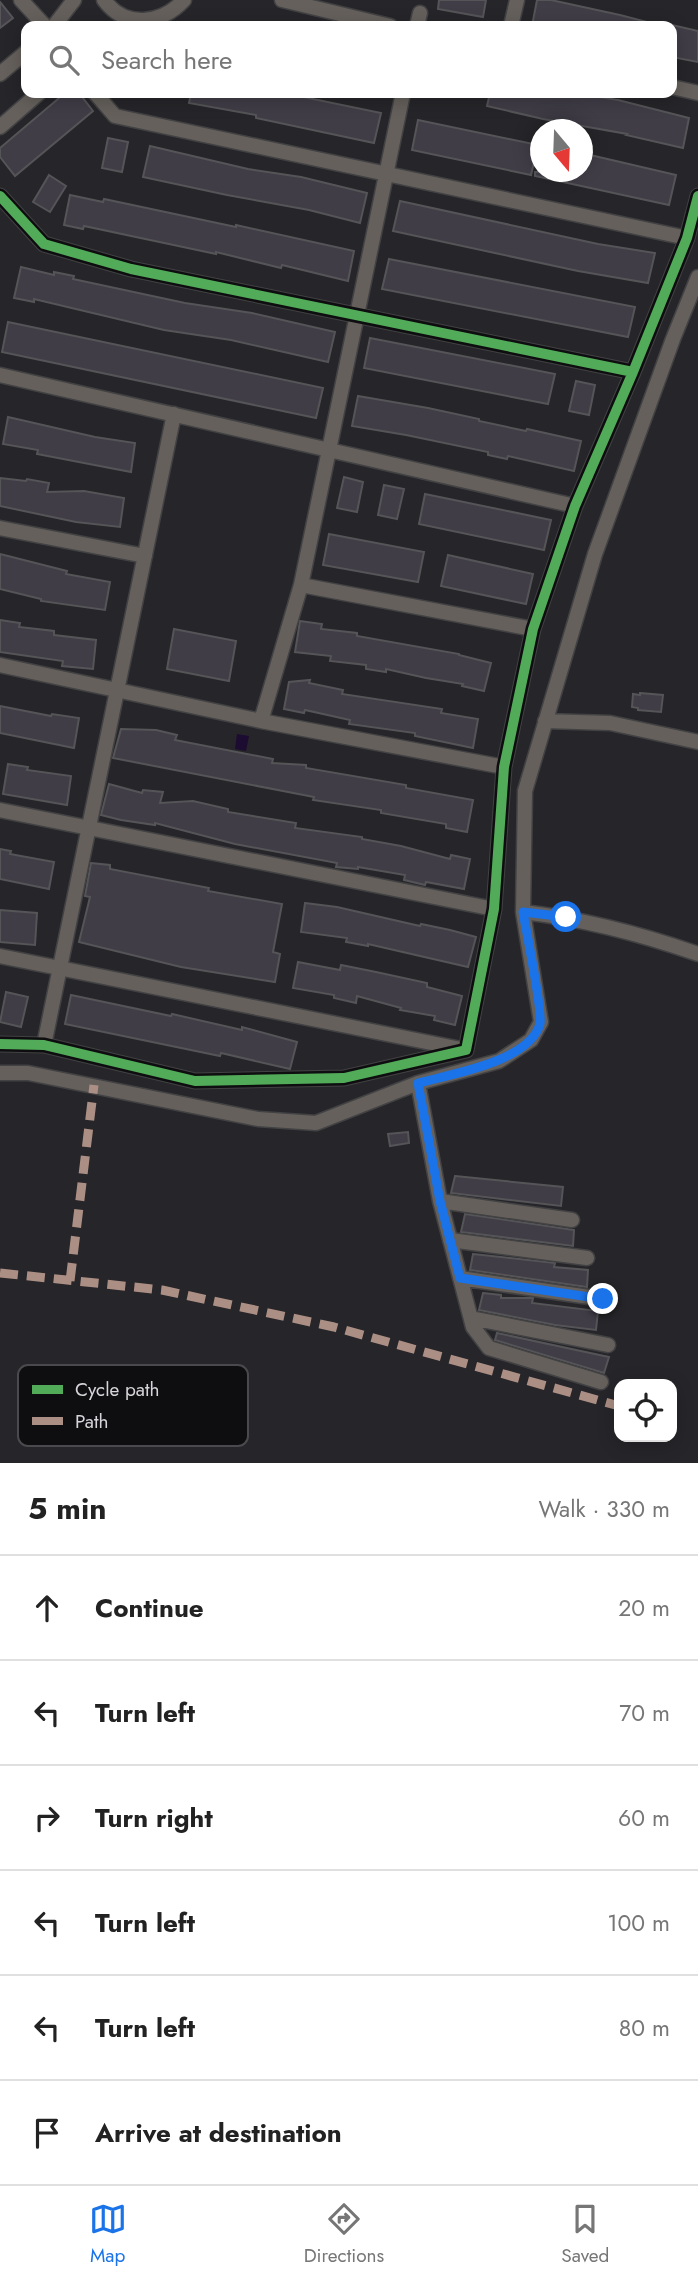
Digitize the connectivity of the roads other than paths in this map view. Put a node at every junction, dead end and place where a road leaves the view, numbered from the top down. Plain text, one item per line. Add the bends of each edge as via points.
1 (21, 0) edge
2 (74, 0) edge
3 (104, 0) edge
4 (184, 0) edge
5 (282, 0) edge
6 (517, 0) edge
7 (40, 21) edge
8 (58, 21) edge
9 (131, 21) edge
10 (146, 21) edge
11 (369, 21) edge
12 (512, 21) edge
13 (21, 56) edge
14 (0, 74) edge
15 (677, 88) edge
16 (698, 93) edge
17 (33, 98) edge
18 (99, 98) edge
19 (402, 98) edge
20 (0, 127) edge
21 (386, 174) junction
22 (698, 195) edge
23 (0, 196) edge
24 (687, 238) junction
25 (698, 277) edge
26 (356, 315) junction
27 (633, 372) junction
28 (0, 375) edge
29 (174, 414) junction
30 (329, 450) junction
31 (575, 506) junction
32 (0, 528) edge
33 (145, 556) junction
34 (300, 584) junction
35 (533, 629) junction
36 (0, 666) edge
37 (117, 689) junction
38 (261, 721) junction
39 (545, 721) junction
40 (698, 742) edge
41 (504, 767) junction
42 (0, 810) edge
43 (89, 828) junction
44 (494, 909) junction
45 (523, 912) junction
46 (698, 954) edge
47 (0, 956) edge
48 (60, 968) junction
49 (0, 1044) edge
50 (44, 1045) junction
51 (466, 1050) junction
52 (0, 1073) edge
53 (418, 1083) junction
54 (440, 1201) junction
55 (572, 1220) dead end
56 (450, 1240) junction
57 (587, 1258) dead end
58 (460, 1278) junction
59 (603, 1299) dead end
60 (471, 1318) junction
61 (608, 1345) dead end
62 (601, 1382) dead end

1 - 7 street
2 - 8 street
3 - 9 street
4 - 10 street via 175,10
5 - 11 street
6 - 12 street
13 - 14 street
15 - 16 street
17 - 20 street
18 - 21 street via 115,116
19 - 21 street
21 - 24 street
21 - 26 street
22 - 24 street
23 - 26 street via 44,244 131,269
24 - 27 street
25 - 39 street via 595,554
26 - 27 street
26 - 30 street
27 - 31 street
28 - 29 street
29 - 30 street
29 - 33 street
30 - 31 street
30 - 34 street
31 - 35 street
32 - 33 street
33 - 37 street
34 - 35 street
34 - 38 street
35 - 41 street
36 - 37 street
37 - 38 street
37 - 43 street
38 - 41 street
39 - 40 street via 610,723
39 - 45 street via 525,791
41 - 44 street
42 - 43 street
43 - 44 street
43 - 48 street
44 - 51 street
45 - 46 street via 601,925
45 - 53 street via 541,1022 531,1040 499,1061
47 - 48 street
48 - 50 street
48 - 51 street
49 - 50 street
50 - 51 street via 195,1081 344,1078
52 - 53 street via 28,1073 258,1119 316,1123
53 - 54 street
54 - 55 street
54 - 56 street
56 - 57 street
56 - 58 street
58 - 59 street
58 - 60 street
60 - 61 street
60 - 62 street via 489,1348

